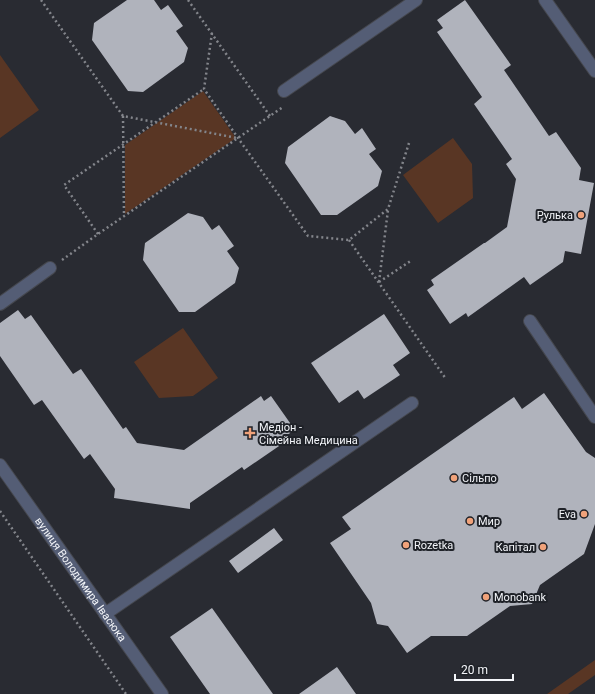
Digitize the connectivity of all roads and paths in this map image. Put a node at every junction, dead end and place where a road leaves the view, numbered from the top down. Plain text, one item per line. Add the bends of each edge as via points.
1 (41, 0) edge
2 (188, 0) edge
3 (416, 0) edge
4 (545, 0) edge
5 (212, 33) junction
6 (595, 71) edge
7 (204, 89) junction
8 (284, 91) dead end
9 (286, 105) dead end
10 (123, 116) junction
11 (270, 116) junction
12 (155, 122) junction
13 (238, 138) junction
14 (409, 143) dead end
15 (124, 145) junction
16 (388, 209) junction
17 (124, 216) junction
18 (98, 234) junction
19 (350, 240) junction
20 (412, 260) dead end
21 (50, 268) joint
22 (379, 282) junction
23 (0, 304) edge
24 (530, 321) dead end
25 (446, 379) dead end
26 (412, 403) dead end
27 (595, 417) edge
28 (0, 465) edge
29 (0, 511) edge
30 (105, 614) junction
31 (126, 694) edge
32 (162, 694) edge

1 - 10 path
2 - 5 path
3 - 8 street
4 - 6 street
5 - 7 path
5 - 11 path
7 - 12 path
7 - 13 path
9 - 11 path
10 - 12 path
10 - 15 path
11 - 13 path
12 - 13 path
12 - 15 path
13 - 17 path
13 - 19 path via 308,236
14 - 16 path
15 - 17 path
15 - 18 path via 64,186
16 - 19 path
16 - 22 path
17 - 18 path
18 - 21 path
19 - 22 path
20 - 22 path
21 - 23 street
22 - 25 path
24 - 27 street
26 - 30 street
28 - 30 street, вулиця Володимира Івасюка
29 - 31 path
30 - 32 street, вулиця Володимира Івасюка

